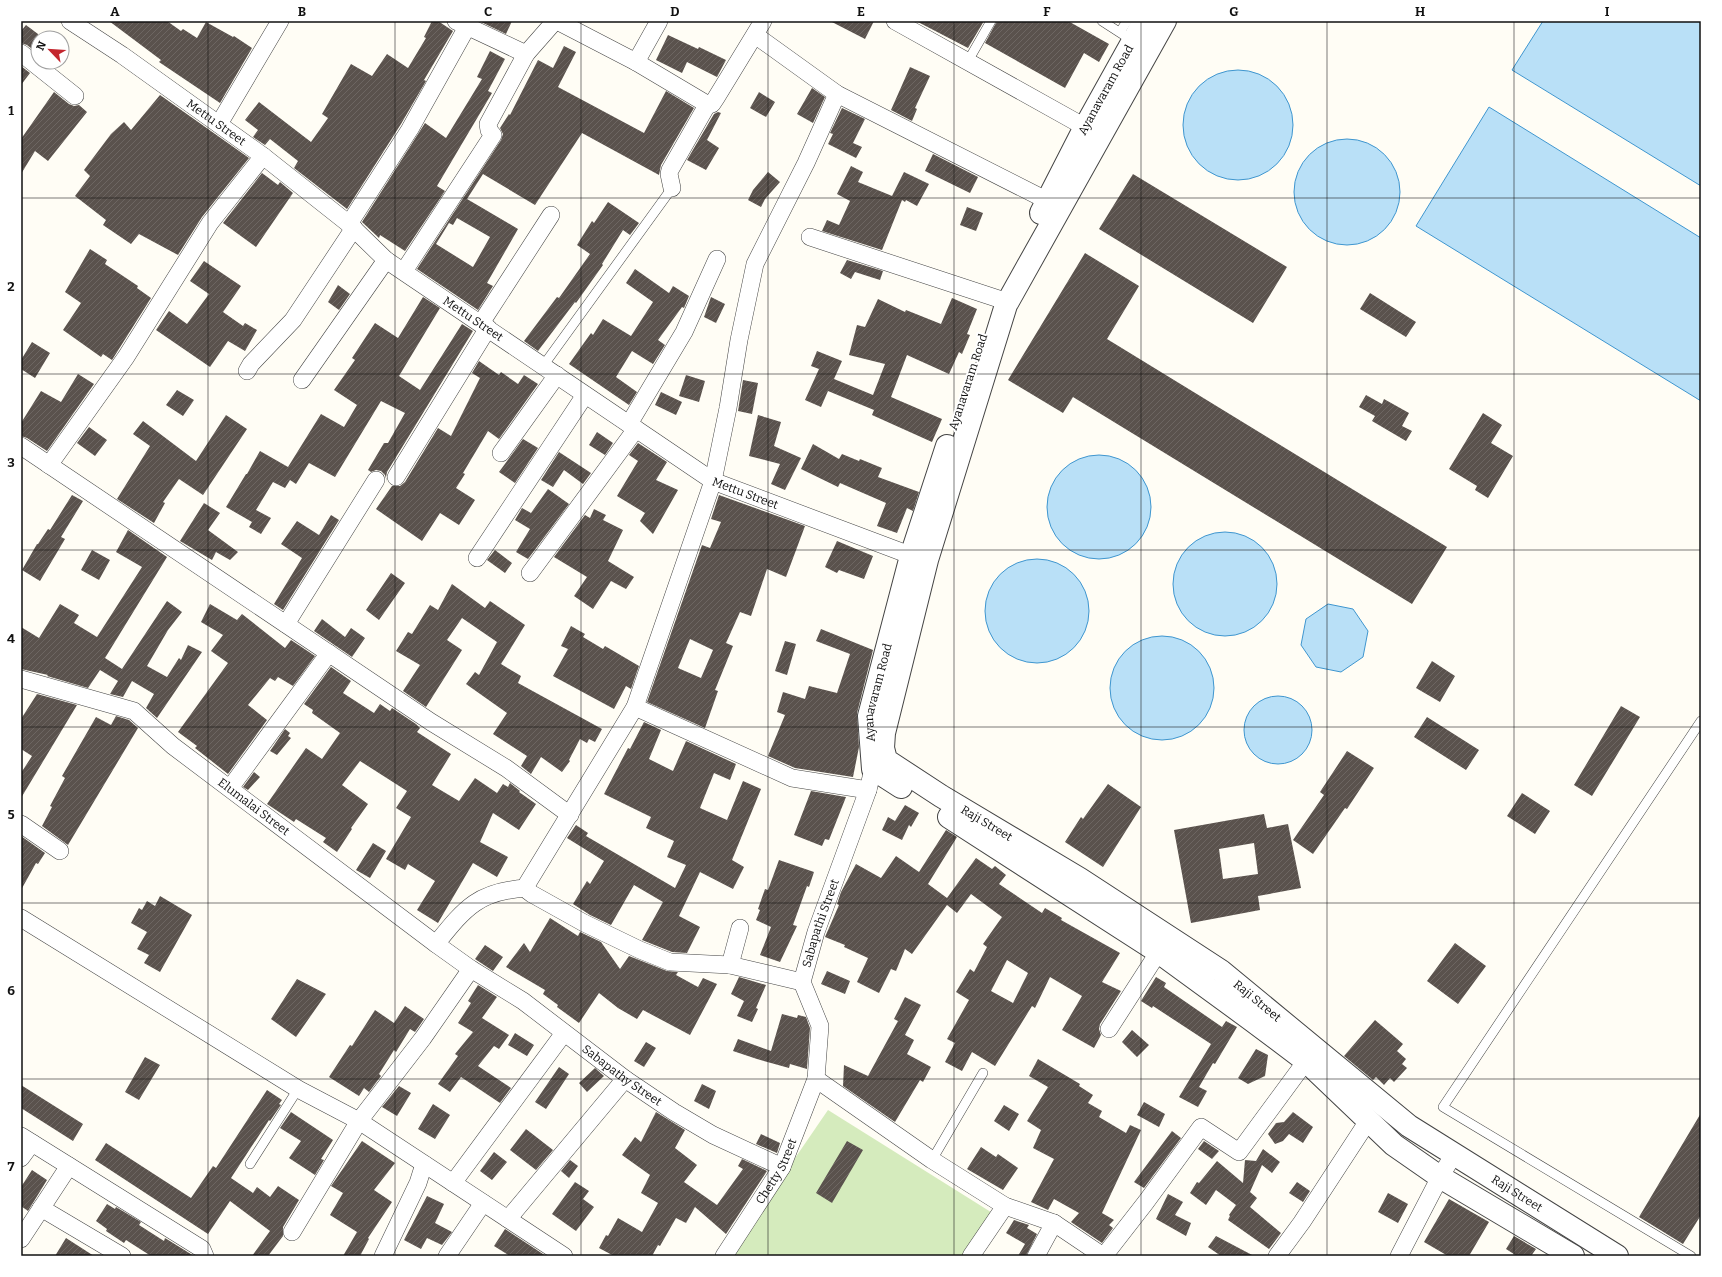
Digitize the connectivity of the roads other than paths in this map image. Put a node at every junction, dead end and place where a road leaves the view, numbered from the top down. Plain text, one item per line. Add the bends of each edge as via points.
1 (70, 21) edge
2 (280, 21) edge
3 (556, 21) edge
4 (660, 21) edge
5 (763, 21) edge
6 (991, 21) edge
7 (1102, 21) edge
8 (1144, 21) edge
9 (1165, 21) edge
10 (899, 22) edge
11 (462, 24) edge
12 (1127, 31) edge
13 (755, 35) junction
14 (21, 53) edge
15 (526, 54) junction
16 (968, 61) junction
17 (636, 62) junction
18 (837, 94) junction
19 (75, 96) dead end
20 (706, 105) junction
21 (219, 124) junction
22 (1086, 127) junction
23 (263, 156) junction
24 (672, 188) joint
25 (1048, 201) junction
26 (551, 214) dead end
27 (352, 226) junction
28 (810, 237) dead end
29 (716, 259) dead end
30 (386, 260) junction
31 (404, 271) junction
32 (1001, 300) junction
33 (484, 325) junction
34 (542, 366) junction
35 (248, 371) dead end
36 (557, 375) junction
37 (302, 380) dead end
38 (585, 395) junction
39 (632, 426) junction
40 (21, 446) edge
41 (501, 453) dead end
42 (49, 465) junction
43 (396, 477) dead end
44 (376, 480) dead end
45 (713, 481) junction
46 (477, 558) dead end
47 (919, 559) junction
48 (530, 573) dead end
49 (286, 624) junction
50 (329, 653) junction
51 (21, 679) edge
52 (635, 707) junction
53 (1701, 721) edge
54 (876, 773) junction
55 (230, 788) junction
56 (570, 814) junction
57 (21, 824) edge
58 (60, 851) dead end
59 (527, 888) junction
60 (21, 918) edge
61 (740, 928) dead end
62 (436, 944) junction
63 (1164, 945) junction
64 (730, 965) junction
65 (471, 969) junction
66 (802, 982) junction
67 (1108, 1029) dead end
68 (564, 1034) junction
69 (1306, 1061) junction
70 (983, 1073) dead end
71 (625, 1079) junction
72 (816, 1079) junction
73 (298, 1089) junction
74 (359, 1121) junction
75 (1368, 1121) junction
76 (26, 1139) edge
77 (1454, 1154) junction
78 (21, 1158) edge
79 (932, 1160) junction
80 (250, 1164) dead end
81 (424, 1164) junction
82 (69, 1166) junction
83 (782, 1167) junction
84 (1440, 1177) junction
85 (453, 1183) junction
86 (483, 1202) junction
87 (1005, 1206) junction
88 (41, 1208) junction
89 (508, 1219) junction
90 (1054, 1223) junction
91 (292, 1232) dead end
92 (21, 1240) edge
93 (122, 1256) edge
94 (205, 1256) edge
95 (383, 1256) edge
96 (447, 1256) edge
97 (564, 1256) edge
98 (724, 1256) edge
99 (971, 1256) edge
100 (1036, 1256) edge
101 (1104, 1256) edge
102 (1277, 1256) edge
103 (1399, 1256) edge
104 (1573, 1256) edge
105 (1617, 1256) edge
106 (1691, 1256) edge

1 - 21 street, Mettu Street
2 - 21 street
3 - 15 street
3 - 17 street
4 - 17 street
5 - 13 street
6 - 16 lane
7 - 12 lane
8 - 12 street, Ayanavaram Road
9 - 32 street, Ayanavaram Road
10 - 16 street
11 - 15 street
11 - 27 street via 410,129
12 - 22 street, Ayanavaram Road
13 - 18 street
13 - 20 street via 712,104
14 - 19 street
15 - 31 street via 488,124 493,135
16 - 22 street
17 - 20 street
18 - 25 street
18 - 45 street via 806,163 755,264
20 - 24 street via 670,170
21 - 23 street, Mettu Street
22 - 25 street, Ayanavaram Road
23 - 27 street, Mettu Street
23 - 42 street via 210,223 126,357
24 - 34 lane
25 - 32 street, Ayanavaram Road
26 - 33 street
27 - 30 street, Mettu Street
27 - 35 street via 293,320 251,364
28 - 32 street
29 - 39 street via 684,332
30 - 31 street, Mettu Street
30 - 37 street
31 - 33 street, Mettu Street
32 - 47 street, Ayanavaram Road
33 - 34 street, Mettu Street
33 - 43 street
34 - 36 street, Mettu Street
36 - 38 street, Mettu Street
36 - 41 street
38 - 39 street, Mettu Street
38 - 46 street
39 - 45 street, Mettu Street
39 - 48 street
40 - 42 street
42 - 49 street
44 - 49 street
45 - 47 street, Mettu Street
45 - 52 street
47 - 54 street, Ayanavaram Road via 869,716
49 - 50 street
50 - 55 street
50 - 56 street via 431,722 506,768
51 - 55 street, Elumalai Street via 134,711 173,746
52 - 54 street via 792,778
52 - 56 street
53 - 106 lane via 1443,1107
54 - 63 street, Raji Street via 1093,909
54 - 66 street, Sabapathi Street via 816,932
55 - 62 street, Elumalai Street
56 - 59 street via 527,884
57 - 58 street
59 - 62 street via 509,889 485,896 456,920
59 - 64 street via 532,894 584,923 670,962
60 - 73 street
61 - 64 street
62 - 65 street, Elumalai Street
63 - 67 street
63 - 69 street, Raji Street
63 - 77 street, Raji Street via 1221,971 1409,1126
64 - 66 street
65 - 68 street, Sabapathy Street via 523,1001
65 - 74 street via 423,1038
66 - 72 street, Sabapathi Street via 820,1026
68 - 71 street, Sabapathy Street
68 - 85 street
69 - 75 street, Raji Street
69 - 101 street via 1239,1152 1201,1127
70 - 79 lane
71 - 83 street, Sabapathy Street via 713,1135
71 - 89 street
72 - 79 street
72 - 83 street, Chetty Street
73 - 74 street
73 - 80 lane
74 - 81 street
74 - 91 street
75 - 84 street, Raji Street via 1394,1144
75 - 102 street
76 - 78 street
76 - 82 street
77 - 84 street
77 - 105 street, Raji Street
79 - 87 street
81 - 85 street
81 - 95 street via 418,1183
82 - 88 street
82 - 94 street via 202,1249
83 - 98 street, Chetty Street
84 - 103 street
84 - 104 street, Raji Street
85 - 86 street
86 - 89 street
86 - 96 street
87 - 90 street
87 - 99 street
88 - 92 street
88 - 93 street
89 - 97 street
90 - 100 street
90 - 101 street

